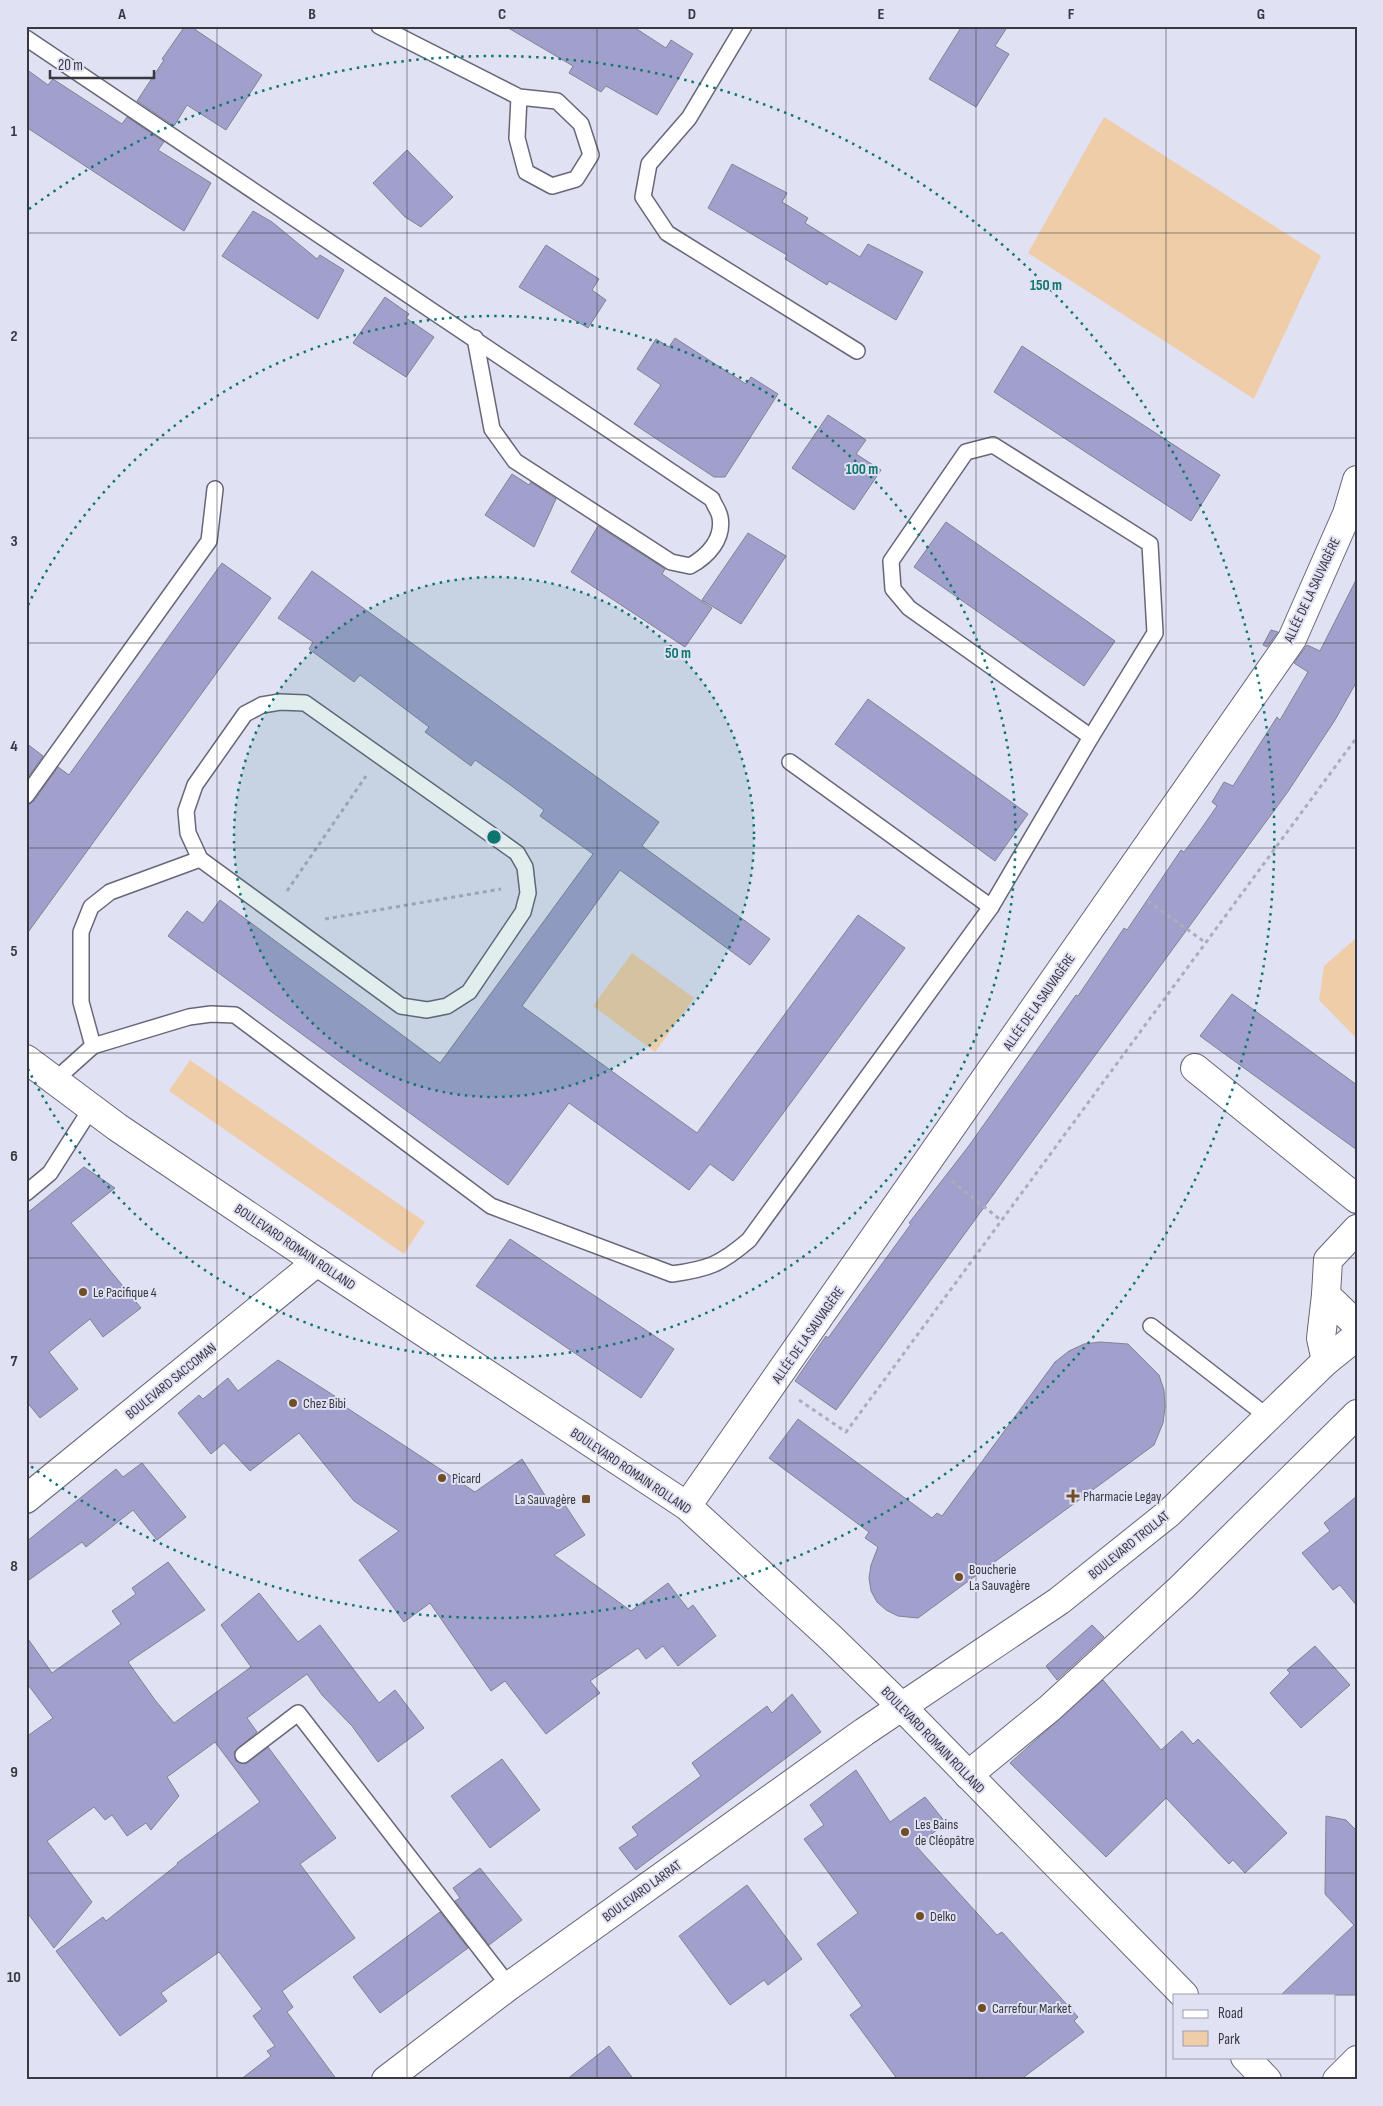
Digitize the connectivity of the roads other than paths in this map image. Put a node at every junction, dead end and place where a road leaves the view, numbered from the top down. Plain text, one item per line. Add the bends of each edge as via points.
1 (379, 26) edge
2 (744, 26) edge
3 (26, 38) edge
4 (519, 97) junction
5 (474, 338) junction
6 (857, 350) dead end
7 (1357, 480) edge
8 (215, 489) dead end
9 (1091, 737) junction
10 (790, 762) dead end
11 (26, 796) edge
12 (200, 859) junction
13 (991, 907) junction
14 (93, 1046) junction
15 (26, 1059) edge
16 (1195, 1068) dead end
17 (54, 1081) junction
18 (92, 1107) junction
19 (26, 1193) edge
20 (1357, 1199) edge
21 (1357, 1229) edge
22 (317, 1262) junction
23 (1326, 1295) junction
24 (1357, 1325) edge
25 (1152, 1326) dead end
26 (1357, 1336) edge
27 (1326, 1361) junction
28 (1357, 1414) edge
29 (1268, 1417) junction
30 (26, 1499) edge
31 (687, 1506) junction
32 (902, 1707) junction
33 (243, 1755) dead end
34 (968, 1775) junction
35 (509, 1986) junction
36 (1183, 1994) edge
37 (1246, 2058) edge
38 (1357, 2060) edge
39 (386, 2080) edge
40 (1268, 2080) edge
41 (1337, 2080) edge

1 - 4 lane
2 - 6 lane via 689,118 649,164 643,197 668,232
3 - 5 lane
4 - 4 lane via 517,138 526,172 552,186 576,179 591,155 581,124 557,101
5 - 5 lane via 712,499 720,517 720,536 703,559 690,566 671,562 515,461 492,429
7 - 31 street, ALLÉE DE LA SAUVAGÈRE via 1347,514 1292,639
8 - 11 lane via 209,540
9 - 9 lane via 1155,632 1150,544 993,445 966,452 891,562 893,589 909,608
9 - 13 lane
10 - 13 lane
12 - 12 lane via 188,833 186,810 195,785 245,714 262,705 304,703 517,853 525,867 528,893 523,912 469,992 447,1006 426,1010 401,1006
12 - 14 lane via 110,892 92,907 81,932 81,1002
13 - 14 lane via 749,1240 728,1258 700,1270 672,1274 491,1206 235,1015 190,1017
14 - 17 lane
15 - 17 street, BOULEVARD ROMAIN ROLLAND
16 - 20 street
17 - 18 street, BOULEVARD ROMAIN ROLLAND
18 - 19 lane via 50,1174
18 - 22 street, BOULEVARD ROMAIN ROLLAND
21 - 23 street via 1328,1260
22 - 30 street, BOULEVARD SACCOMAN
22 - 31 street, BOULEVARD ROMAIN ROLLAND
23 - 24 street
23 - 27 street via 1321,1338
25 - 29 lane
26 - 27 street, BOULEVARD TROLLAT
27 - 29 street, BOULEVARD TROLLAT
28 - 34 street via 1182,1587 1050,1708
29 - 32 street, BOULEVARD TROLLAT via 1169,1513 1083,1582
31 - 32 street, BOULEVARD ROMAIN ROLLAND
32 - 34 street, BOULEVARD ROMAIN ROLLAND
32 - 35 street, BOULEVARD LARRAT
33 - 35 lane via 298,1713
34 - 36 street, BOULEVARD ROMAIN ROLLAND
35 - 39 street, BOULEVARD LARRAT
37 - 40 street
38 - 41 street

